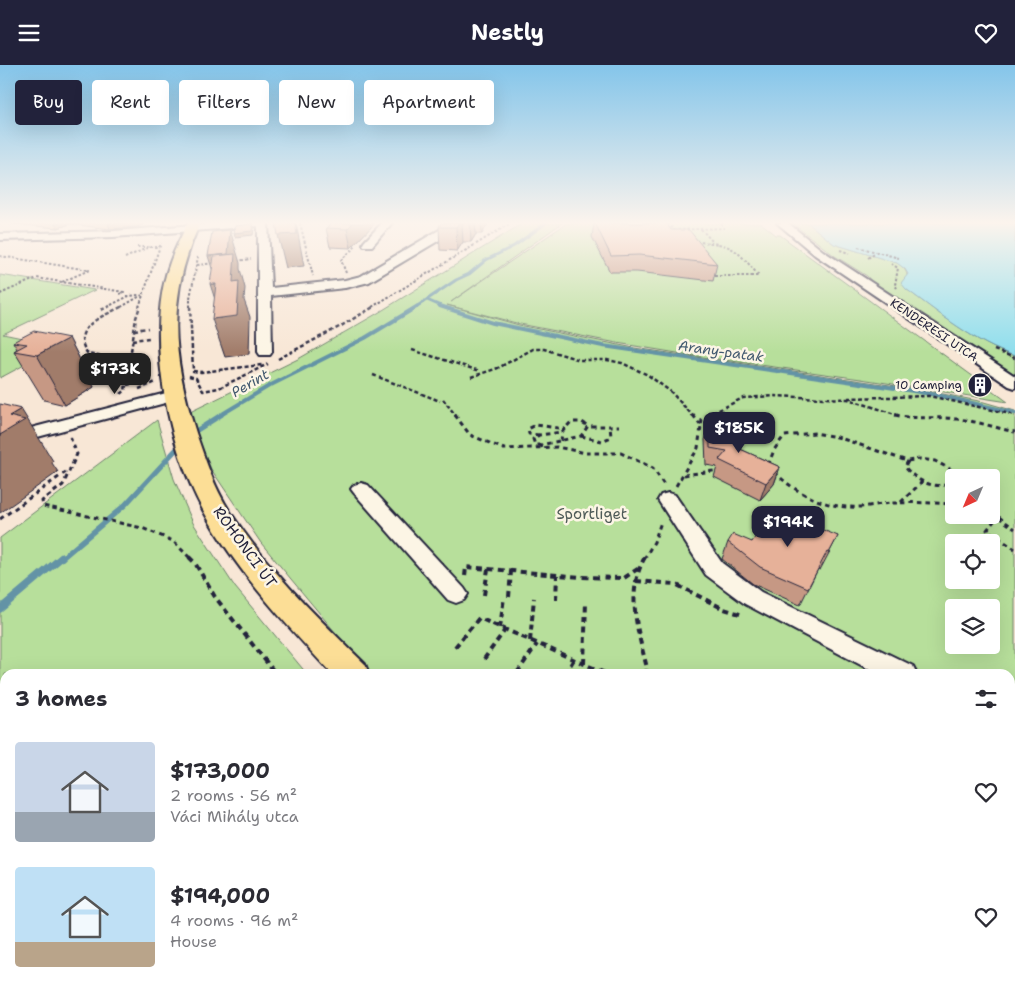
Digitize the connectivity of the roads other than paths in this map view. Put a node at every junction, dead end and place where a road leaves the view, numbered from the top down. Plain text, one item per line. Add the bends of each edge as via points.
1 (177, 266) edge
2 (263, 266) edge
3 (387, 266) edge
4 (839, 266) edge
5 (264, 293) junction
6 (265, 351) dead end
7 (1011, 379) edge
8 (176, 403) junction
9 (0, 442) edge
10 (361, 489) dead end
11 (668, 500) road end
12 (460, 590) road end
13 (348, 669) edge
14 (894, 669) edge

1 - 8 main road, ROHONCI ÚT via 168,302 166,327
2 - 5 street
3 - 5 street via 365,279 346,284
4 - 7 street, KENDERESI UTCA
5 - 6 street
8 - 9 street
8 - 13 main road, ROHONCI ÚT via 196,469 217,511 304,623
10 - 12 street
11 - 14 street via 714,569 753,598

